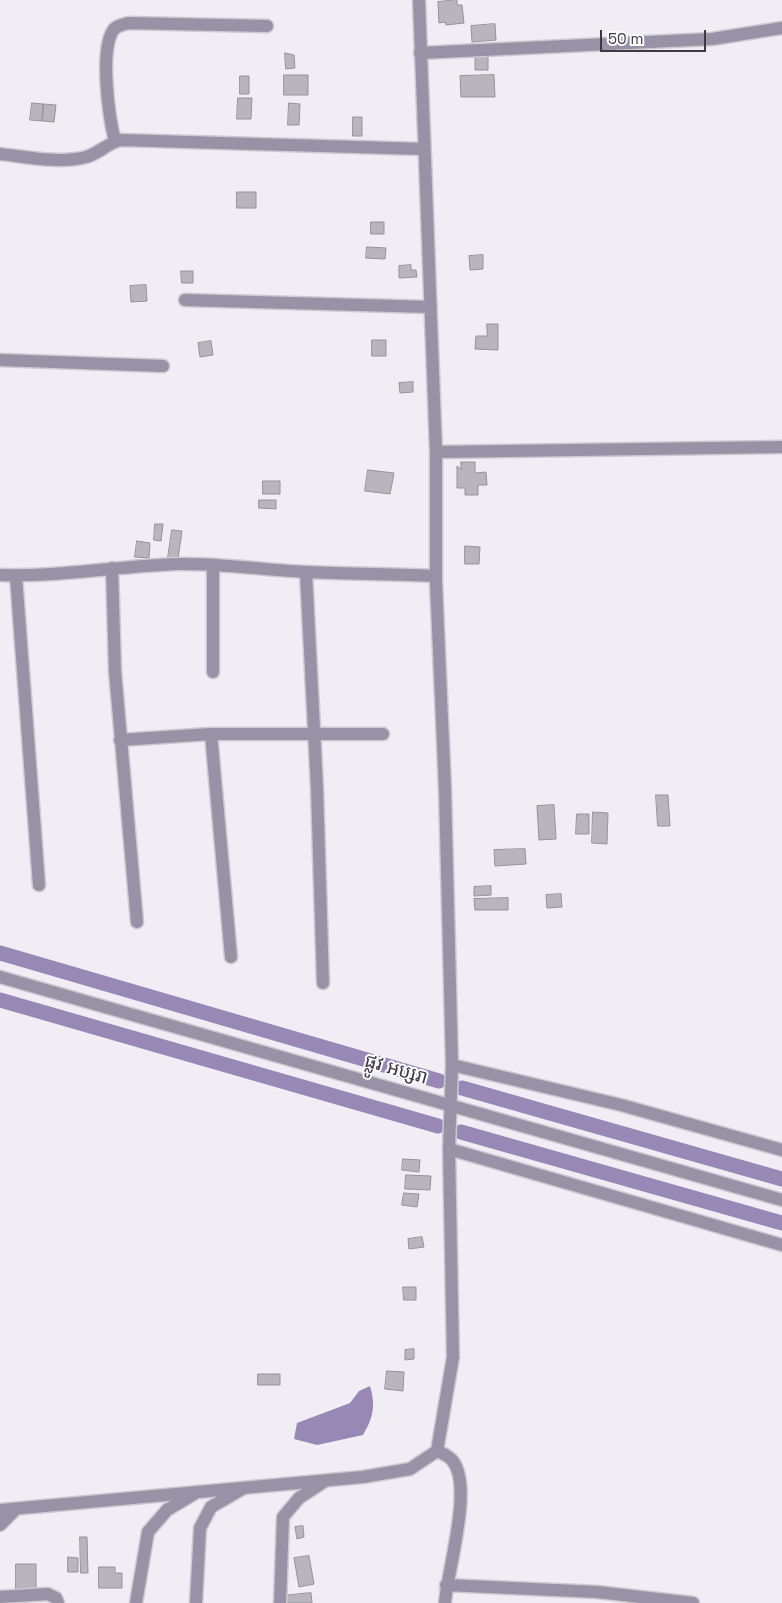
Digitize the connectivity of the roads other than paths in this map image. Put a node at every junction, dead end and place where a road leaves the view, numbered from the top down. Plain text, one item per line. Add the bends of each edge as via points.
1 (419, 0) edge
2 (267, 26) dead end
3 (782, 28) edge
4 (420, 53) junction
5 (115, 141) junction
6 (423, 149) junction
7 (0, 154) edge
8 (185, 300) dead end
9 (430, 307) junction
10 (0, 360) edge
11 (163, 366) dead end
12 (782, 447) edge
13 (436, 452) junction
14 (213, 565) junction
15 (112, 568) junction
16 (306, 572) junction
17 (0, 575) edge
18 (16, 576) junction
19 (436, 576) junction
20 (213, 672) dead end
21 (211, 734) junction
22 (314, 734) junction
23 (383, 734) dead end
24 (120, 740) junction
25 (39, 885) dead end
26 (137, 922) dead end
27 (231, 957) dead end
28 (0, 976) edge
29 (323, 983) dead end
30 (452, 1065) junction
31 (451, 1105) junction
32 (449, 1149) junction
33 (782, 1150) edge
34 (782, 1200) edge
35 (782, 1245) edge
36 (437, 1451) junction
37 (327, 1480) junction
38 (249, 1486) junction
39 (202, 1490) junction
40 (16, 1509) junction
41 (0, 1510) edge
42 (0, 1525) edge
43 (446, 1585) junction
44 (0, 1597) edge
45 (58, 1603) edge
46 (136, 1603) edge
47 (196, 1603) edge
48 (280, 1603) edge
49 (445, 1603) edge
50 (693, 1603) edge

1 - 4 street
2 - 5 street via 118,26 112,31 110,40 106,86
3 - 4 street via 712,39
4 - 6 street
5 - 6 street
5 - 7 street via 90,156 77,159
6 - 9 street
8 - 9 street
9 - 13 street
10 - 11 street
12 - 13 street
13 - 19 street
14 - 15 street
14 - 16 street
14 - 20 street
15 - 18 street
15 - 24 street
16 - 19 street
16 - 22 street
17 - 18 street
18 - 25 street
19 - 30 street
21 - 22 street
21 - 24 street
21 - 27 street
22 - 23 street
22 - 29 street
24 - 26 street
28 - 31 street, ផ្លូវ អប្សរា
30 - 31 street
30 - 33 street via 621,1105
31 - 32 street
31 - 34 street, ផ្លូវ អប្សរា
32 - 35 street
32 - 36 street via 453,1357
36 - 37 street via 410,1469
36 - 43 street via 452,1460 460,1479 457,1536
37 - 38 street
37 - 48 street via 299,1498 283,1517
38 - 39 street
38 - 47 street via 215,1504 204,1517 197,1538
39 - 40 street
39 - 46 street via 167,1510 148,1532
40 - 41 street
40 - 42 street
43 - 49 street
43 - 50 street via 597,1592
44 - 45 street via 48,1594

